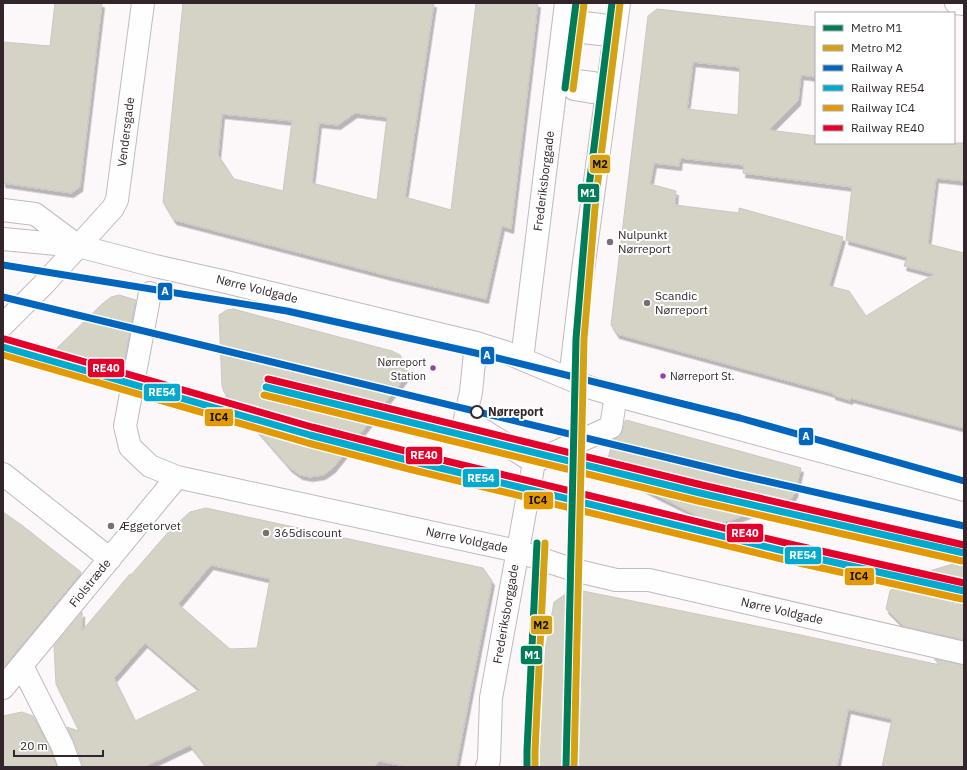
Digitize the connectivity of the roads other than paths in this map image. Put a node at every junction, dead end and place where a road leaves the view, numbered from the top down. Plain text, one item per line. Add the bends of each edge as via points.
1 (143, 3) edge
2 (566, 3) edge
3 (620, 3) edge
4 (956, 3) edge
5 (964, 4) edge
6 (3, 210) edge
7 (3, 238) edge
8 (78, 246) junction
9 (150, 294) dead end
10 (3, 325) edge
11 (476, 344) junction
12 (522, 359) junction
13 (570, 379) junction
14 (616, 395) junction
15 (534, 462) junction
16 (3, 474) edge
17 (177, 477) junction
18 (964, 490) edge
19 (517, 551) junction
20 (110, 559) junction
21 (964, 653) edge
22 (22, 666) junction
23 (3, 688) edge
24 (70, 767) edge
25 (487, 767) edge

1 - 8 street, Vendersgade via 117,200 113,208
2 - 12 street, Frederiksborggade
3 - 13 street
4 - 5 street
6 - 8 street, Nørre Voldgade via 35,214
7 - 8 street, Nørre Voldgade
8 - 10 street, Vendersgade
8 - 11 street, Nørre Voldgade
9 - 17 street, Nørre Voldgade via 125,426 130,447 150,466
11 - 12 street, Nørre Voldgade
11 - 15 street via 471,392 465,419
12 - 13 street, Nørre Voldgade
13 - 14 street, Nørre Voldgade
14 - 15 street via 611,428
14 - 18 street, Nørre Voldgade
15 - 19 street, Frederiksborggade
16 - 20 street
17 - 19 street, Nørre Voldgade
17 - 20 street, Fiolstræde
19 - 21 street, Nørre Voldgade via 574,570 616,580 649,580
19 - 25 street, Frederiksborggade via 491,698
20 - 22 street, Fiolstræde
22 - 23 street, Fiolstræde
22 - 24 street via 62,745

